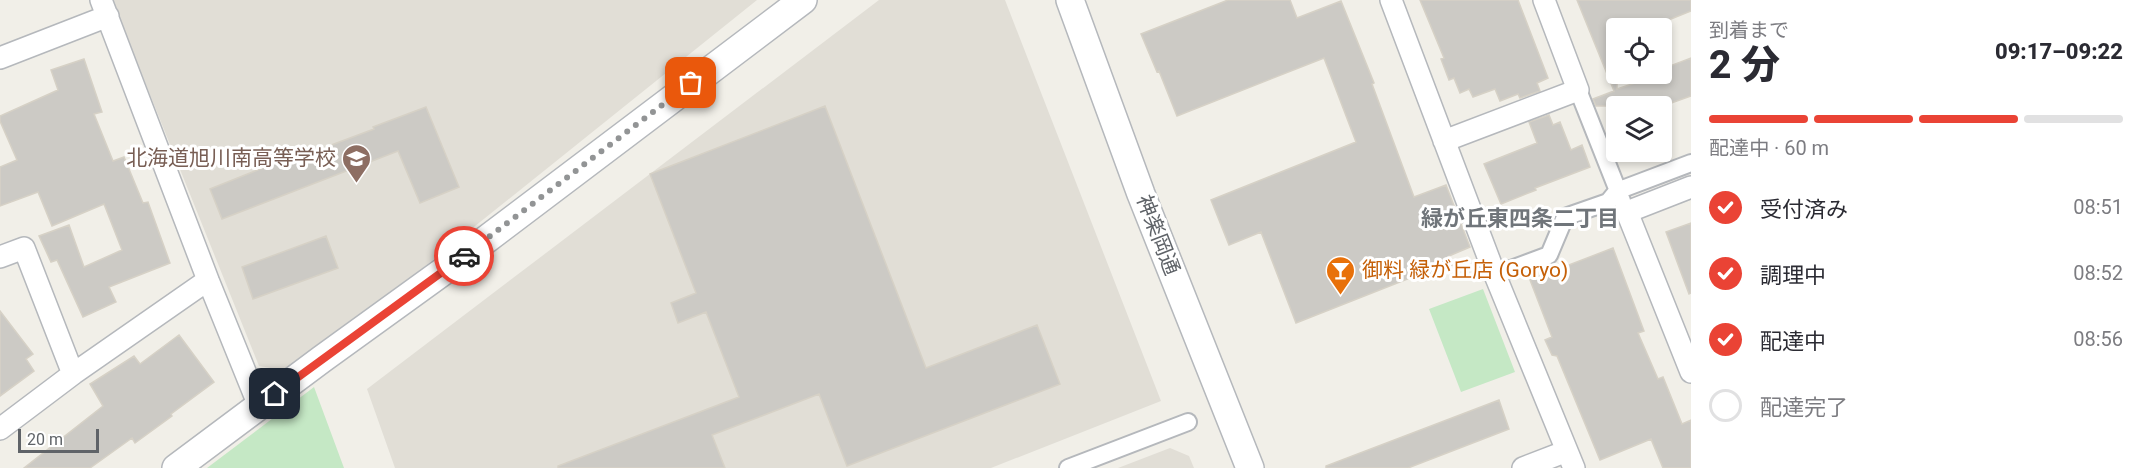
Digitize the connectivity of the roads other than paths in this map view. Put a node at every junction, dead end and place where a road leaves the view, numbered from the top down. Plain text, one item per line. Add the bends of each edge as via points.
1 (803, 0) edge
2 (1070, 0) edge
3 (1391, 0) edge
4 (1544, 0) edge
5 (105, 8) edge
6 (0, 58) edge
7 (1578, 90) junction
8 (1444, 141) junction
9 (1691, 163) edge
10 (1691, 187) edge
11 (1617, 191) junction
12 (1627, 212) junction
13 (0, 257) edge
14 (1495, 275) junction
15 (208, 280) junction
16 (1691, 372) edge
17 (73, 375) junction
18 (260, 406) junction
19 (1188, 422) dead end
20 (0, 429) edge
21 (1571, 460) edge
22 (177, 468) edge
23 (1068, 468) edge
24 (1250, 468) edge
25 (1523, 468) edge

1 - 18 street
2 - 24 street, 神楽岡通
3 - 8 street
4 - 7 street
5 - 6 street
5 - 15 street
7 - 8 street
7 - 11 street
8 - 14 street
9 - 11 street
10 - 12 street
11 - 12 street
11 - 14 street via 1608,202 1565,218 1549,255
12 - 16 street
13 - 17 street via 24,248
14 - 21 street
15 - 17 street
15 - 18 street
17 - 20 street
18 - 22 street
19 - 23 street
21 - 25 street

